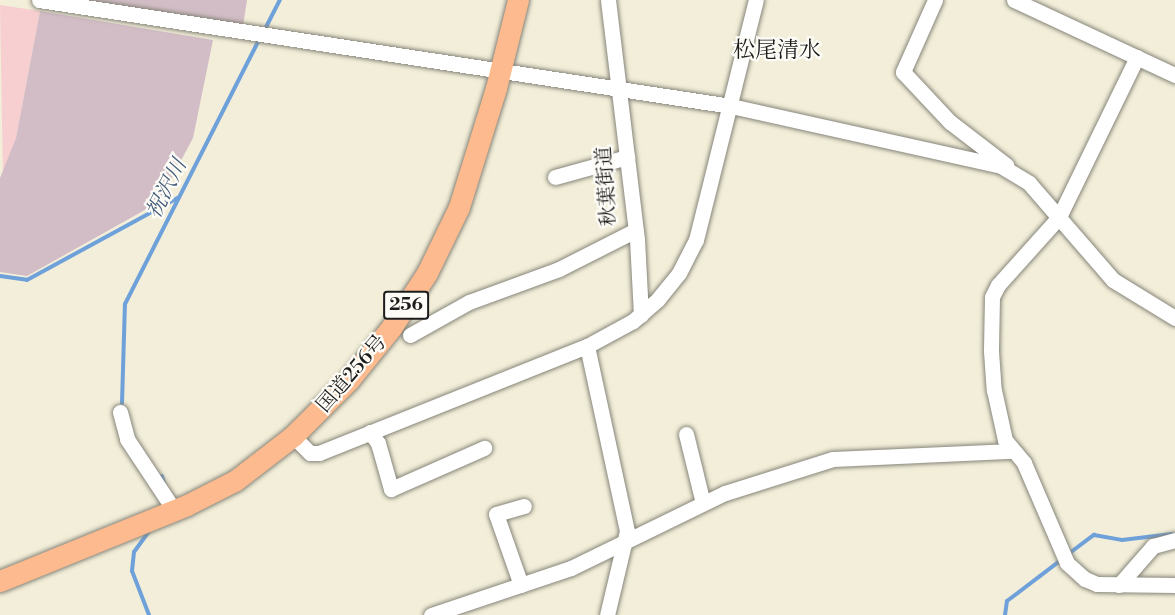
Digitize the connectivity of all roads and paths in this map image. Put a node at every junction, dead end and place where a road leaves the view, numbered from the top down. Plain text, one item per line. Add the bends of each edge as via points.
1 (39, 0) edge
2 (518, 0) edge
3 (608, 0) edge
4 (756, 0) edge
5 (935, 0) edge
6 (1014, 0) edge
7 (1137, 57) junction
8 (500, 69) junction
9 (1175, 75) edge
10 (619, 88) junction
11 (731, 106) junction
12 (627, 157) junction
13 (1013, 171) junction
14 (555, 177) dead end
15 (1059, 217) junction
16 (636, 230) junction
17 (640, 315) junction
18 (1175, 318) edge
19 (410, 335) dead end
20 (587, 346) junction
21 (120, 412) dead end
22 (370, 432) junction
23 (686, 434) dead end
24 (293, 436) junction
25 (484, 448) dead end
26 (1012, 451) junction
27 (703, 503) junction
28 (524, 506) dead end
29 (161, 507) junction
30 (1175, 540) edge
31 (627, 542) junction
32 (0, 581) edge
33 (520, 585) junction
34 (1119, 585) junction
35 (1175, 585) edge
36 (430, 615) edge
37 (607, 615) edge

1 - 8 street
2 - 8 highway, 国道256号 / 256
3 - 10 street, 秋葉街道
4 - 11 street
5 - 13 street via 903,72 950,122
6 - 7 street
7 - 9 street
7 - 15 street
8 - 10 street
8 - 24 highway, 国道256号 / 256 via 472,169 427,273 391,328 349,380
10 - 11 street
10 - 12 street, 秋葉街道
11 - 13 street
11 - 17 street via 696,240 671,284
12 - 14 street
12 - 16 street, 秋葉街道
13 - 15 street
15 - 18 street via 1113,280
15 - 26 street via 998,285 992,297 994,390 1005,440
16 - 17 street
16 - 19 street, 秋葉街道 via 559,269 469,302
17 - 20 street
20 - 22 street
20 - 31 street
21 - 29 street via 128,439
22 - 24 street via 310,453
22 - 25 street via 378,443 391,489
23 - 27 street
24 - 29 highway, 国道256号 / 256 via 242,476
26 - 27 street via 833,459
26 - 34 street via 1024,463 1064,558 1085,579
27 - 31 street
28 - 33 street via 496,514
29 - 32 highway, 国道256号 / 256
30 - 34 street via 1153,546
31 - 33 street via 571,568
31 - 37 street
33 - 36 street
34 - 35 street

